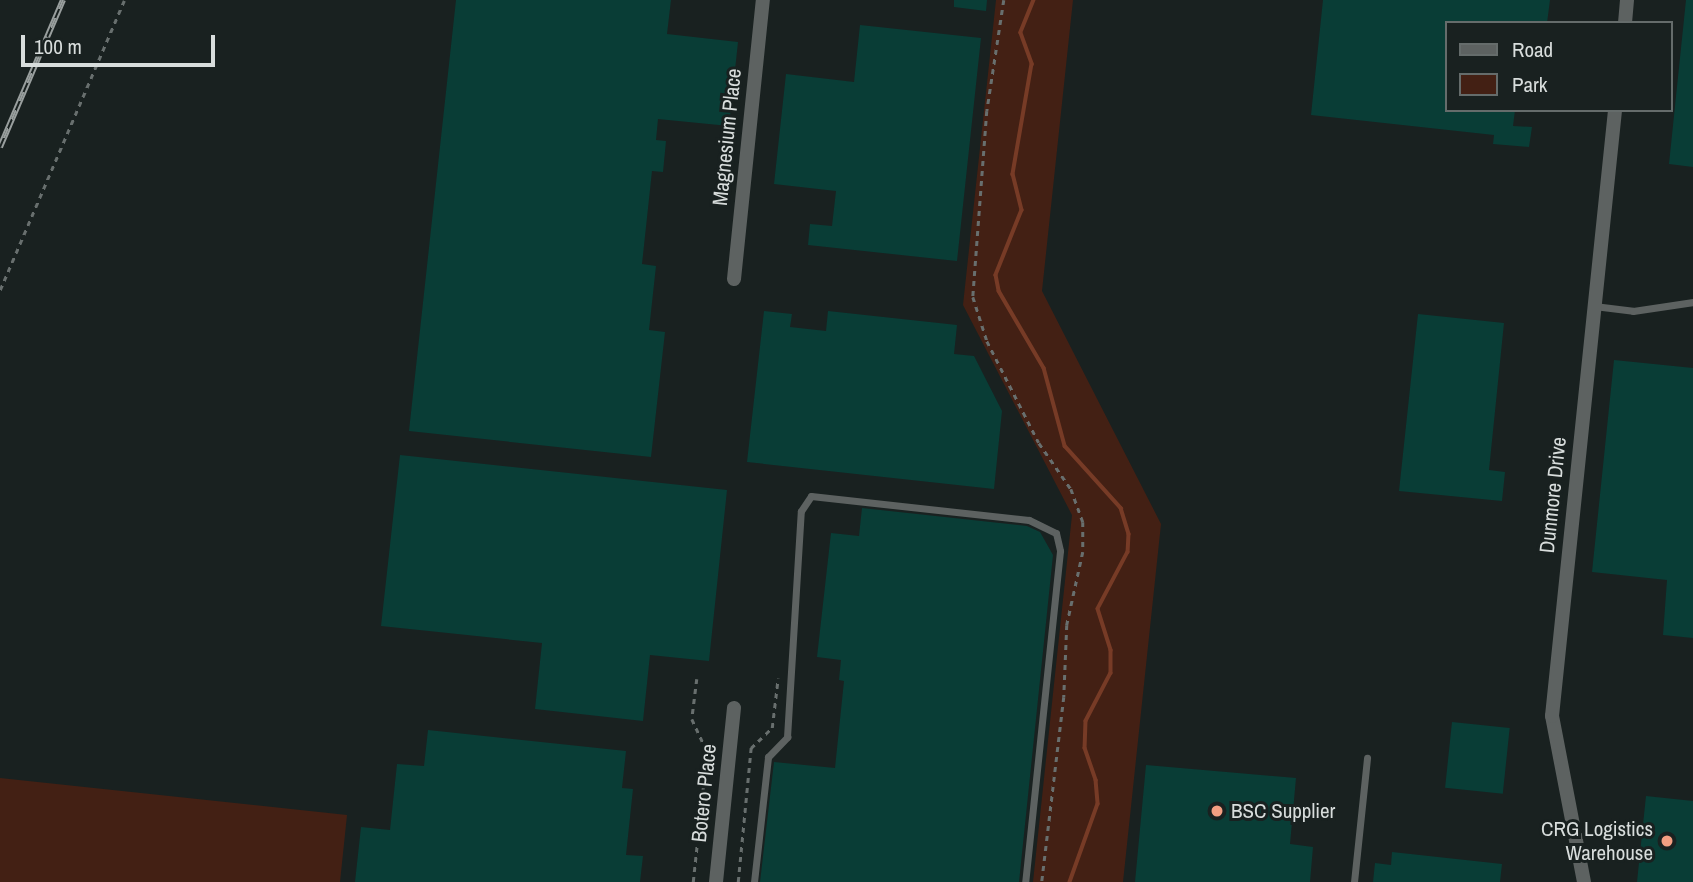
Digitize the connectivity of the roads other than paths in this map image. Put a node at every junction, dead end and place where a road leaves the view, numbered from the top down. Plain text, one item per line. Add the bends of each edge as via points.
1 (763, 0) edge
2 (1627, 0) edge
3 (1625, 21) edge
4 (1615, 112) edge
5 (734, 279) dead end
6 (1693, 302) edge
7 (1593, 306) junction
8 (734, 708) dead end
9 (1367, 758) dead end
10 (716, 882) edge
11 (754, 882) edge
12 (1025, 882) edge
13 (1354, 882) edge
14 (1584, 882) edge

1 - 5 street, Magnesium Place
2 - 3 street
4 - 7 street, Dunmore Drive
6 - 7 lane via 1633,311
7 - 14 street, Dunmore Drive via 1552,716
8 - 10 street, Botero Place
9 - 13 lane
11 - 12 lane via 768,757 787,737 801,511 811,496 823,496 1029,520 1050,527 1060,539

